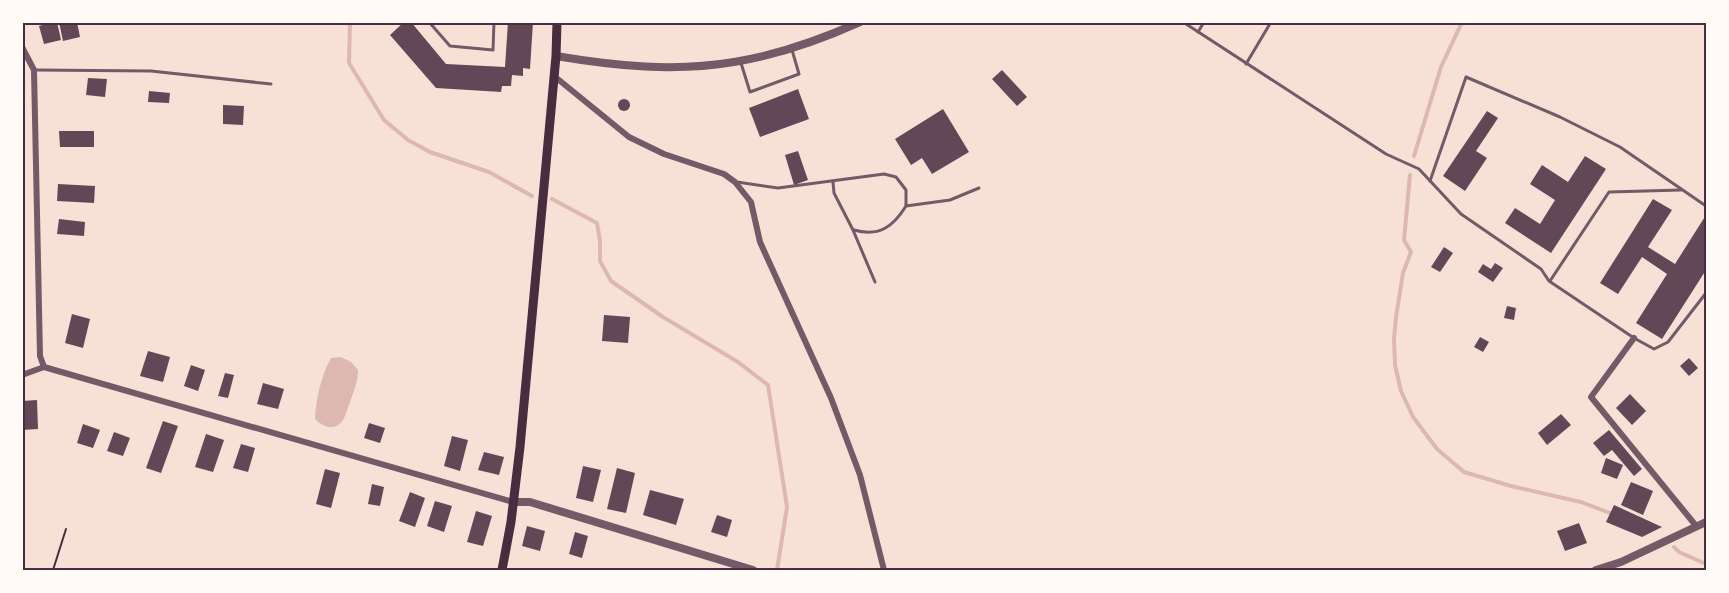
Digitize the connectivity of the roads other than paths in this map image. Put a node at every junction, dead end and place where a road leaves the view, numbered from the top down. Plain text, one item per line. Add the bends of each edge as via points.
1 (429, 22) edge
2 (494, 22) edge
3 (557, 22) edge
4 (860, 22) edge
5 (1183, 22) edge
6 (1204, 22) edge
7 (1271, 22) edge
8 (1198, 32) junction
9 (22, 47) edge
10 (792, 48) junction
11 (556, 56) junction
12 (740, 61) junction
13 (1246, 64) junction
14 (34, 70) junction
15 (554, 76) junction
16 (272, 84) dead end
17 (1430, 181) junction
18 (735, 182) junction
19 (833, 182) junction
20 (979, 188) dead end
21 (1683, 190) junction
22 (906, 206) junction
23 (1707, 206) edge
24 (853, 230) junction
25 (1549, 281) junction
26 (875, 282) dead end
27 (1707, 293) edge
28 (1634, 338) junction
29 (44, 367) junction
30 (22, 375) edge
31 (513, 502) junction
32 (1707, 522) edge
33 (1697, 526) junction
34 (502, 570) edge
35 (753, 570) edge
36 (884, 570) edge
37 (1596, 570) edge

1 - 2 lane via 450,46 493,50
3 - 11 main road
4 - 10 street
5 - 8 lane
6 - 8 lane
7 - 13 lane
8 - 13 lane
9 - 14 street
10 - 12 street
10 - 12 lane via 800,74 750,92
11 - 12 street via 648,67
11 - 15 main road
13 - 17 lane via 1386,154 1419,169
14 - 16 lane via 151,71
14 - 29 street via 40,356
15 - 18 street via 629,137 664,154 724,174
15 - 31 main road
17 - 21 lane via 1466,77 1620,147
17 - 25 lane via 1461,214 1541,269
18 - 19 lane via 778,188
18 - 36 street via 751,202 760,242 831,398 860,475
19 - 22 lane via 884,174 896,177 906,190
19 - 24 lane via 834,193
20 - 22 lane via 950,200
21 - 23 lane
21 - 25 lane via 1609,192
22 - 24 lane via 898,219 882,230 867,234
24 - 26 lane
25 - 28 lane
27 - 28 lane via 1668,342 1654,348
28 - 33 street via 1591,397
29 - 30 street
29 - 31 street
31 - 34 main road
31 - 35 street via 530,502
32 - 33 street
33 - 37 street

